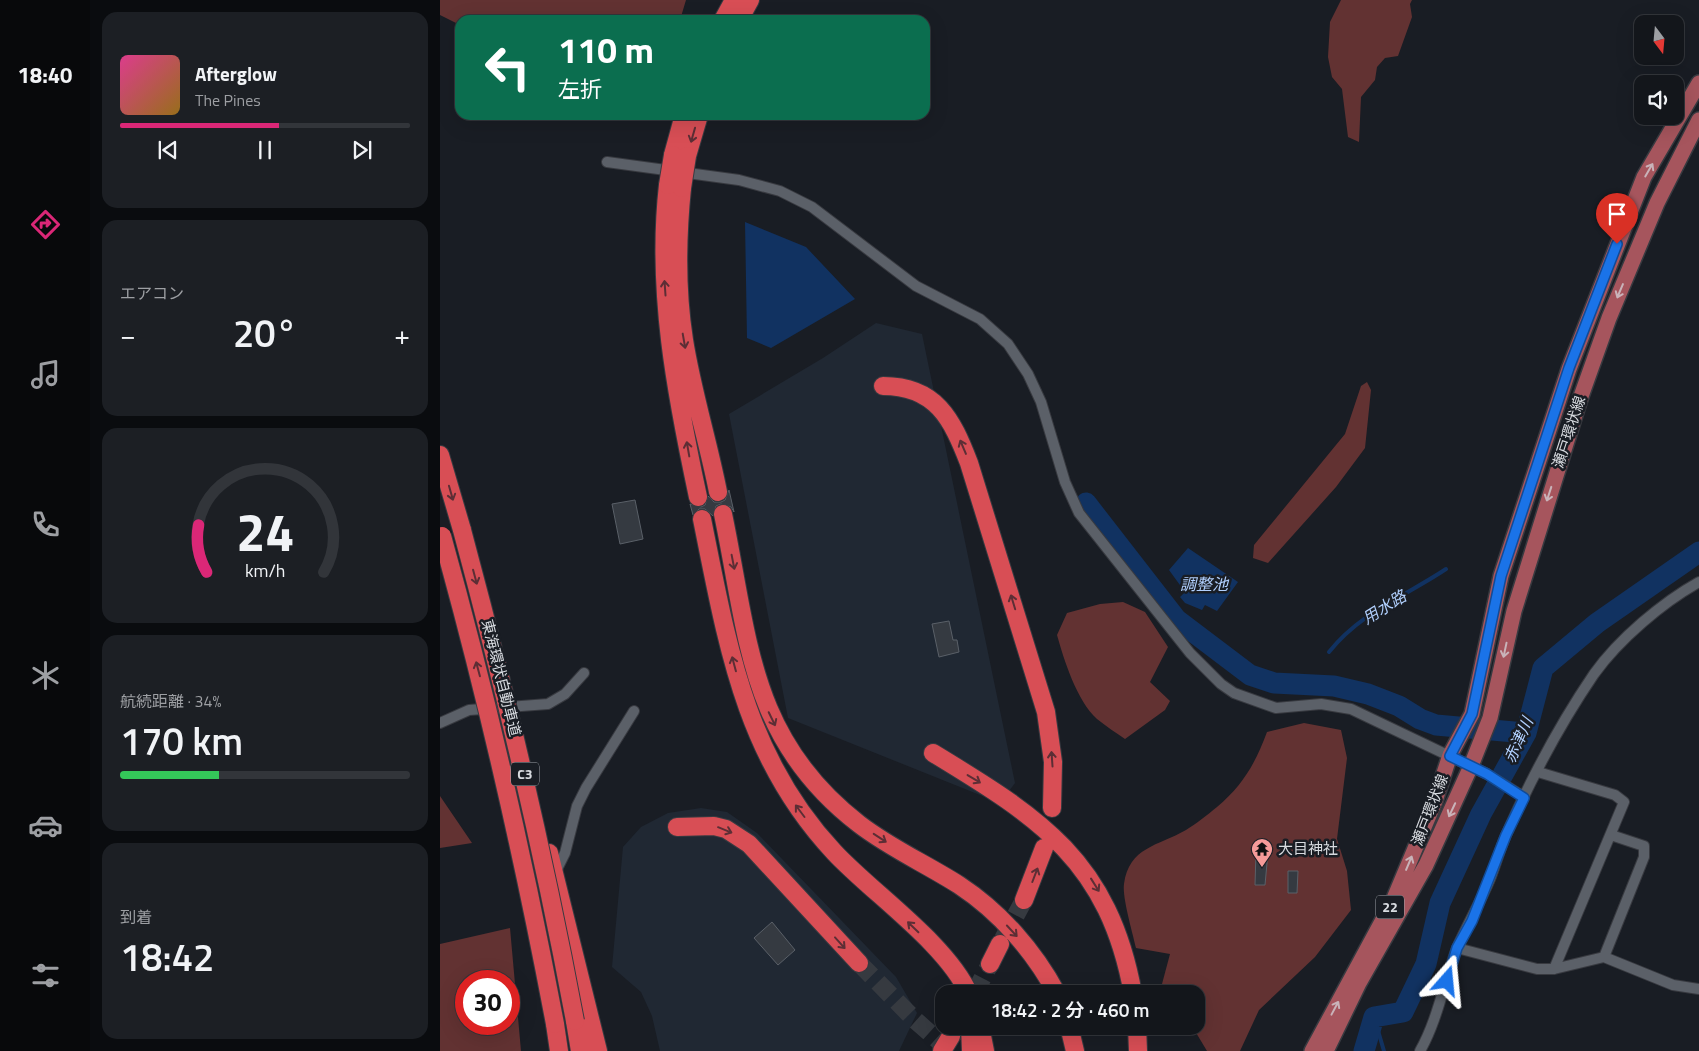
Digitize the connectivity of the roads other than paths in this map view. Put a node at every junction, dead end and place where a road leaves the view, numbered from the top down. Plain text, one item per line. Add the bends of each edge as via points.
1 (734, 0) edge
2 (750, 0) edge
3 (726, 15) edge
4 (742, 15) edge
5 (1699, 83) edge
6 (684, 120) edge
7 (697, 120) edge
8 (1699, 120) edge
9 (680, 155) junction
10 (607, 162) dead end
11 (675, 186) junction
12 (883, 386) dead end
13 (440, 455) edge
14 (718, 492) dead end
15 (698, 496) dead end
16 (723, 514) dead end
17 (702, 519) dead end
18 (441, 533) edge
19 (1699, 582) edge
20 (584, 674) dead end
21 (634, 711) dead end
22 (440, 723) edge
23 (933, 754) dead end
24 (1450, 756) junction
25 (1471, 766) junction
26 (1538, 772) junction
27 (1524, 798) junction
28 (1052, 808) dead end
29 (677, 827) dead end
30 (1610, 834) junction
31 (1044, 848) dead end
32 (554, 872) dead end
33 (1024, 900) tunnel mouth
34 (1000, 944) tunnel mouth
35 (1457, 948) junction
36 (1604, 957) junction
37 (947, 962) junction
38 (859, 963) tunnel mouth
39 (990, 964) tunnel mouth
40 (1554, 969) junction
41 (958, 985) edge
42 (963, 985) edge
43 (1051, 985) edge
44 (1131, 985) edge
45 (1699, 990) edge
46 (582, 1019) junction
47 (550, 1024) junction
48 (970, 1035) edge
49 (982, 1035) edge
50 (1071, 1035) edge
51 (1137, 1035) edge
52 (546, 1051) edge
53 (559, 1051) edge
54 (580, 1051) edge
55 (598, 1051) edge
56 (970, 1051) edge
57 (985, 1051) edge
58 (1075, 1051) edge
59 (1138, 1051) edge
60 (1312, 1051) edge
61 (1326, 1051) edge
62 (1420, 1051) edge

1 - 3 highway
2 - 4 highway
24 -> 5 main road, 瀬戸環状線 / 22 via 1472,714 1501,576 1569,368 1644,177
6 - 9 highway
7 -> 9 highway
8 -> 25 main road, 瀬戸環状線 / 22 via 1657,203 1578,402 1514,611 1490,718
9 - 11 highway, bridge
10 - 24 street via 739,180 780,191 812,207 916,286 980,319 1008,344 1028,374 1041,402 1065,482 1079,513 1205,669 1234,693 1250,700 1276,708 1321,704 1351,709
11 -> 14 highway via 680,313
15 -> 11 highway via 667,313 664,252
28 -> 12 highway via 1053,762 1046,712 970,463 954,427 930,398 907,388
13 -> 46 highway, 東海環状自動車道 / C3, bridge via 515,733
16 -> 43 highway via 747,645 758,686 776,727 801,766 829,798 860,825 959,885 982,903 1026,947
37 -> 17 highway via 835,853 800,811 772,767 742,692
47 -> 18 highway, 東海環状自動車道 / C3, bridge via 527,878 486,697
19 - 26 street via 1679,593 1630,635 1595,673
20 - 22 street via 565,694 548,704 469,710
21 - 32 street via 586,788 574,814 565,852
23 -> 44 highway via 1012,802 1052,835 1082,866 1111,916
24 - 25 street
60 -> 24 main road, 瀬戸環状線 / 22 via 1393,902 1435,802
25 - 27 street
25 -> 61 main road, 瀬戸環状線 / 22 via 1426,865 1359,983
26 - 27 street
26 - 30 street via 1615,795 1624,802
27 - 35 street via 1472,921
29 -> 38 highway via 714,826 749,844
30 - 36 street via 1644,846 1644,857
30 - 40 street
33 -> 31 highway
34 - 39 highway
35 - 40 street via 1527,968
35 - 62 street via 1430,1033
36 - 40 street
36 - 45 street via 1673,985
37 - 41 highway
37 - 42 highway
46 - 54 highway, 東海環状自動車道 / C3
46 - 55 highway
47 - 52 highway
47 - 53 highway, 東海環状自動車道 / C3
48 - 56 highway
49 - 57 highway
50 - 58 highway
51 - 59 highway

